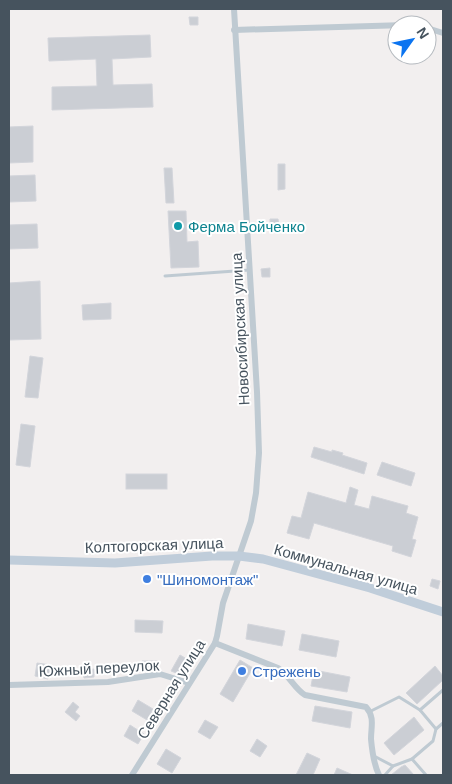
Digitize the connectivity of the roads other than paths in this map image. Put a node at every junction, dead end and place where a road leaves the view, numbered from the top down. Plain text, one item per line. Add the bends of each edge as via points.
1 (234, 9) edge
2 (387, 26) edge
3 (234, 30) junction
4 (250, 270) junction
5 (165, 276) dead end
6 (240, 556) junction
7 (9, 560) edge
8 (443, 612) edge
9 (215, 643) junction
10 (189, 683) junction
11 (9, 685) edge
12 (443, 690) edge
13 (420, 710) junction
14 (370, 712) junction
15 (443, 723) edge
16 (436, 729) junction
17 (374, 756) junction
18 (412, 759) junction
19 (393, 766) junction
20 (132, 775) edge
21 (379, 775) edge
22 (385, 775) edge
23 (426, 775) edge

1 - 3 street, Новосибирская улица
2 - 3 street
3 - 4 street, Новосибирская улица
4 - 5 lane
4 - 6 street, Новосибирская улица via 259,453 251,521
6 - 7 main road, Колтогорская улица via 115,563
6 - 8 main road, Коммунальная улица via 370,588
6 - 9 street, Северная улица via 223,603
9 - 10 street, Северная улица
9 - 14 street via 278,668 305,695 366,707
10 - 11 street, Южный переулок via 160,674 108,682
10 - 20 street, Северная улица
12 - 13 lane
13 - 14 lane via 399,697
13 - 16 lane
14 - 17 street
15 - 16 lane
16 - 18 lane via 433,741
17 - 19 lane
17 - 21 street
18 - 19 lane
18 - 23 lane
19 - 22 lane

